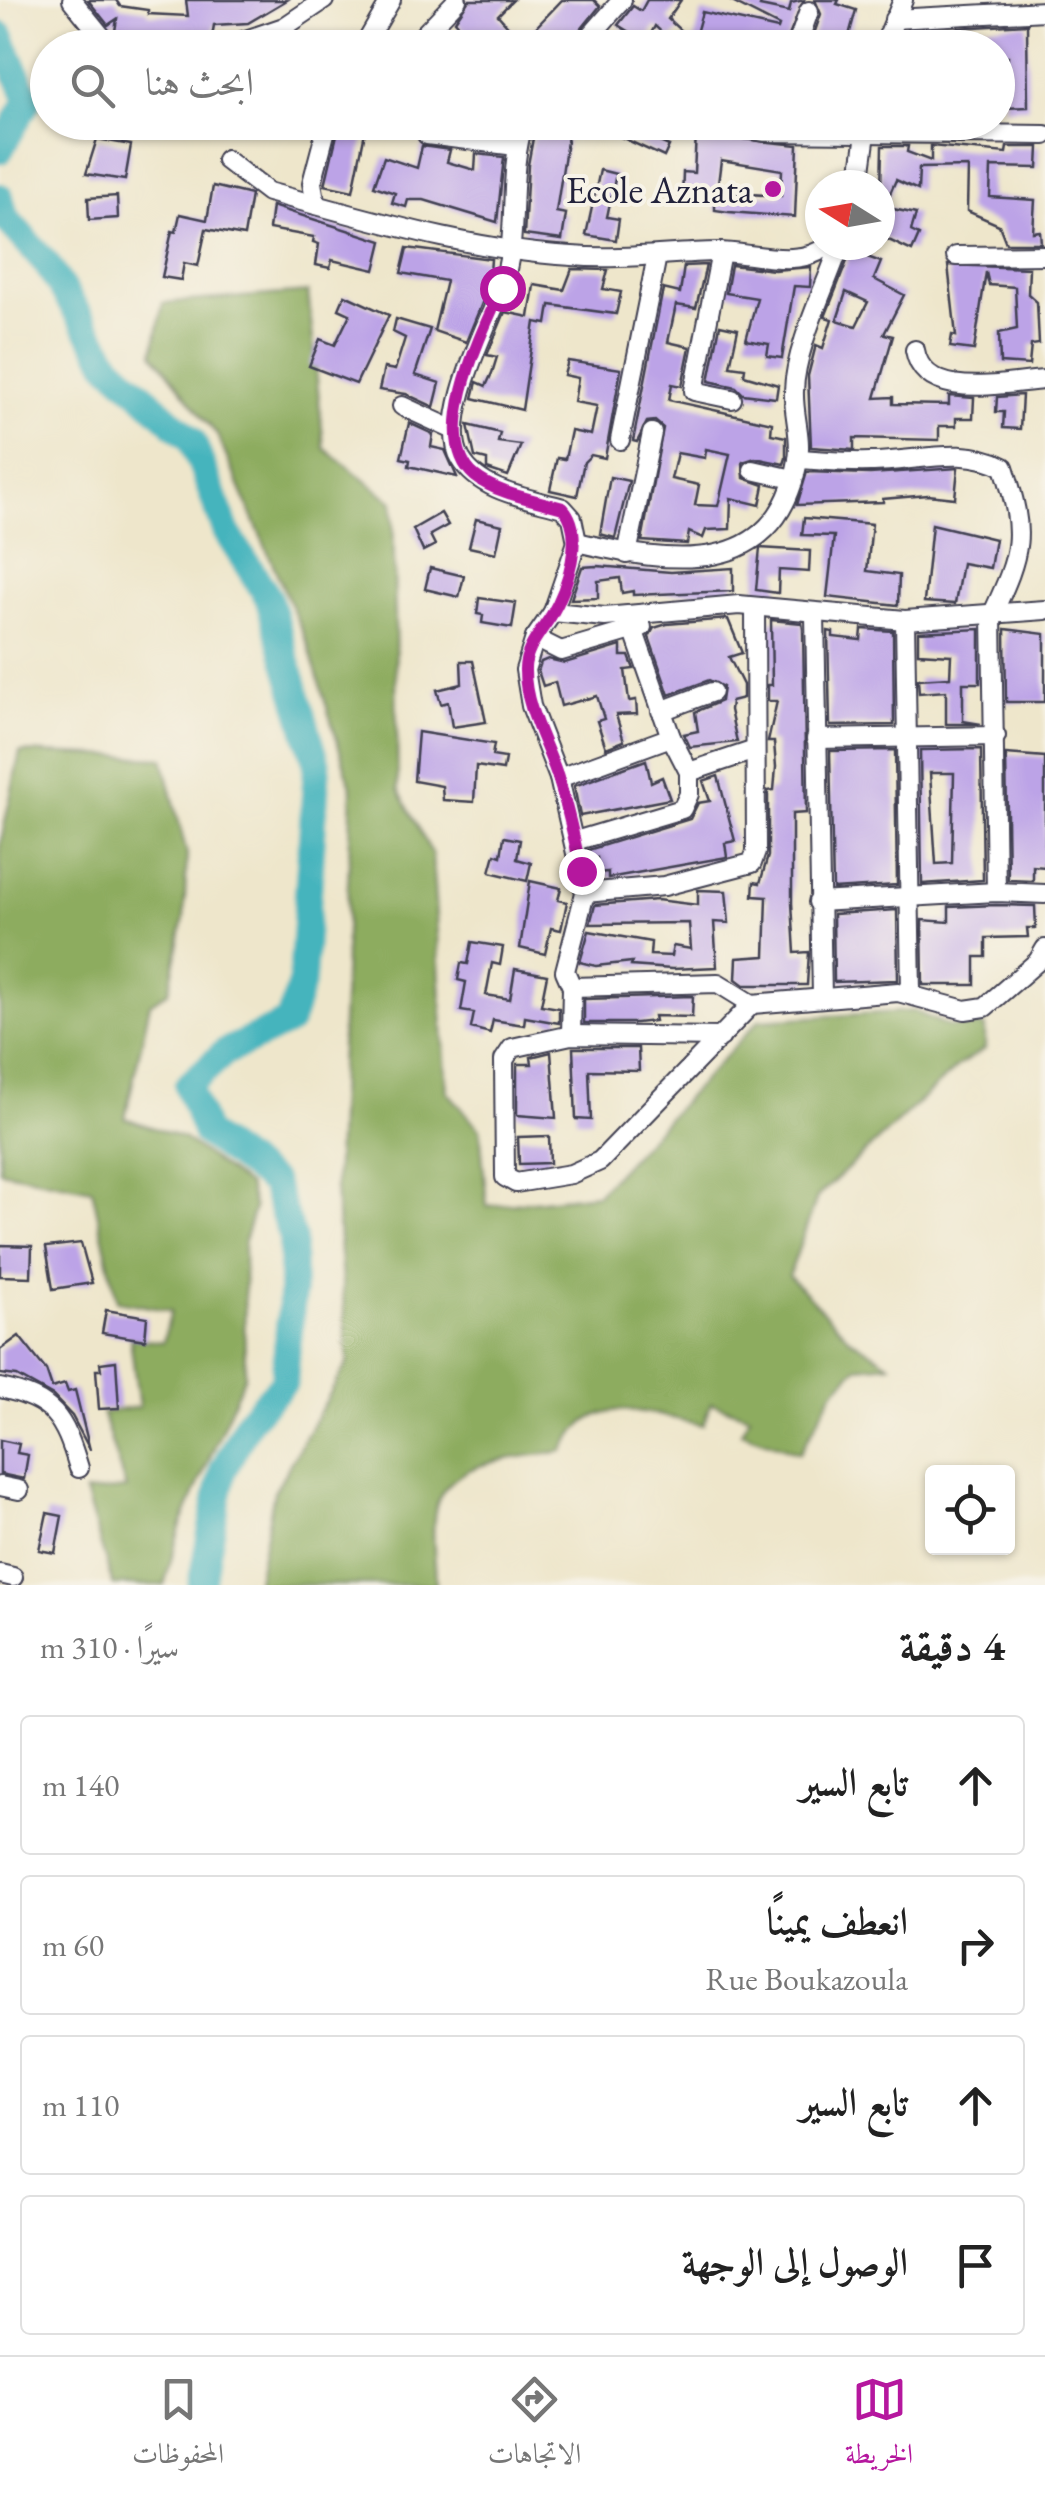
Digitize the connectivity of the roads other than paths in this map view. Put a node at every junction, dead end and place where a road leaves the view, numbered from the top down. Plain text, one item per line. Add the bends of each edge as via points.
1 (72, 0) edge
2 (324, 0) edge
3 (391, 0) edge
4 (457, 0) edge
5 (622, 0) edge
6 (903, 0) edge
7 (809, 11) dead end
8 (1045, 11) edge
9 (894, 19) junction
10 (96, 30) edge
11 (273, 30) edge
12 (374, 30) edge
13 (428, 30) edge
14 (596, 30) edge
15 (802, 30) edge
16 (890, 30) edge
17 (1015, 133) edge
18 (1045, 134) edge
19 (323, 140) edge
20 (472, 140) edge
21 (518, 140) edge
22 (865, 140) edge
23 (516, 146) junction
24 (226, 160) dead end
25 (860, 170) edge
26 (316, 206) junction
27 (511, 250) junction
28 (721, 252) junction
29 (1045, 254) edge
30 (805, 255) edge
31 (656, 256) junction
32 (956, 256) dead end
33 (835, 260) edge
34 (915, 350) dead end
35 (1045, 380) edge
36 (732, 400) dead end
37 (402, 406) dead end
38 (454, 430) junction
39 (652, 433) dead end
40 (620, 440) dead end
41 (798, 459) junction
42 (752, 470) dead end
43 (793, 478) junction
44 (577, 542) junction
45 (626, 554) junction
46 (756, 608) junction
47 (1045, 610) edge
48 (554, 612) junction
49 (815, 614) junction
50 (992, 615) junction
51 (905, 620) junction
52 (535, 638) junction
53 (712, 692) dead end
54 (662, 711) junction
55 (996, 736) junction
56 (670, 738) junction
57 (816, 739) junction
58 (907, 739) junction
59 (752, 751) junction
60 (689, 772) junction
61 (559, 778) junction
62 (575, 841) junction
63 (996, 892) junction
64 (586, 893) junction
65 (1045, 894) edge
66 (909, 899) junction
67 (818, 902) junction
68 (1045, 949) edge
69 (572, 987) junction
70 (910, 993) junction
71 (822, 997) junction
72 (752, 1004) junction
73 (571, 1036) junction
74 (721, 1037) junction
75 (0, 1388) edge
76 (79, 1468) dead end
77 (0, 1574) edge
78 (5, 1585) edge

1 - 10 street
2 - 11 street
3 - 12 street
4 - 13 street
5 - 14 street
6 - 9 street
7 - 15 street
8 - 9 street
9 - 16 street
17 - 18 street
19 - 26 street via 312,183
20 - 23 street
21 - 23 street
22 - 25 street
23 - 27 street
24 - 26 street via 268,192
26 - 27 street
27 - 31 street
27 - 38 street
28 - 30 street
28 - 31 street
28 - 36 street via 694,392
29 - 32 street
31 - 40 street
33 - 41 street via 794,390
34 - 35 street via 930,379 950,384
37 - 38 street
38 - 44 street via 459,456 474,476 563,508
39 - 45 street
41 - 43 street
41 - 50 street via 964,455 1004,467 1022,532
42 - 43 street
43 - 45 street via 778,516 749,544 711,558
44 - 45 street
44 - 48 street
46 - 48 street via 605,617
46 - 49 street
46 - 59 street
47 - 50 street
48 - 52 street
49 - 51 street
49 - 57 street
50 - 51 street
50 - 55 street
51 - 58 street
52 - 54 street via 560,651 638,628
52 - 61 street via 524,670 530,706
53 - 54 street
54 - 56 street
55 - 58 street
55 - 63 street
56 - 60 street
56 - 61 street
57 - 58 street
57 - 67 street
58 - 66 street
59 - 60 street
59 - 64 street via 752,863 664,886
60 - 62 street via 682,808
61 - 62 street
62 - 64 street
63 - 65 street
63 - 66 street
64 - 69 street via 565,971
66 - 67 street
66 - 70 street
67 - 71 street
68 - 70 street via 985,1007 964,1010
69 - 72 street via 718,983
69 - 73 street
70 - 71 street
71 - 72 street
72 - 74 street
73 - 74 street
73 - 74 street via 506,1053 509,1183 571,1174 600,1161
75 - 76 street via 46,1404 66,1424
77 - 78 street via 13,1577

